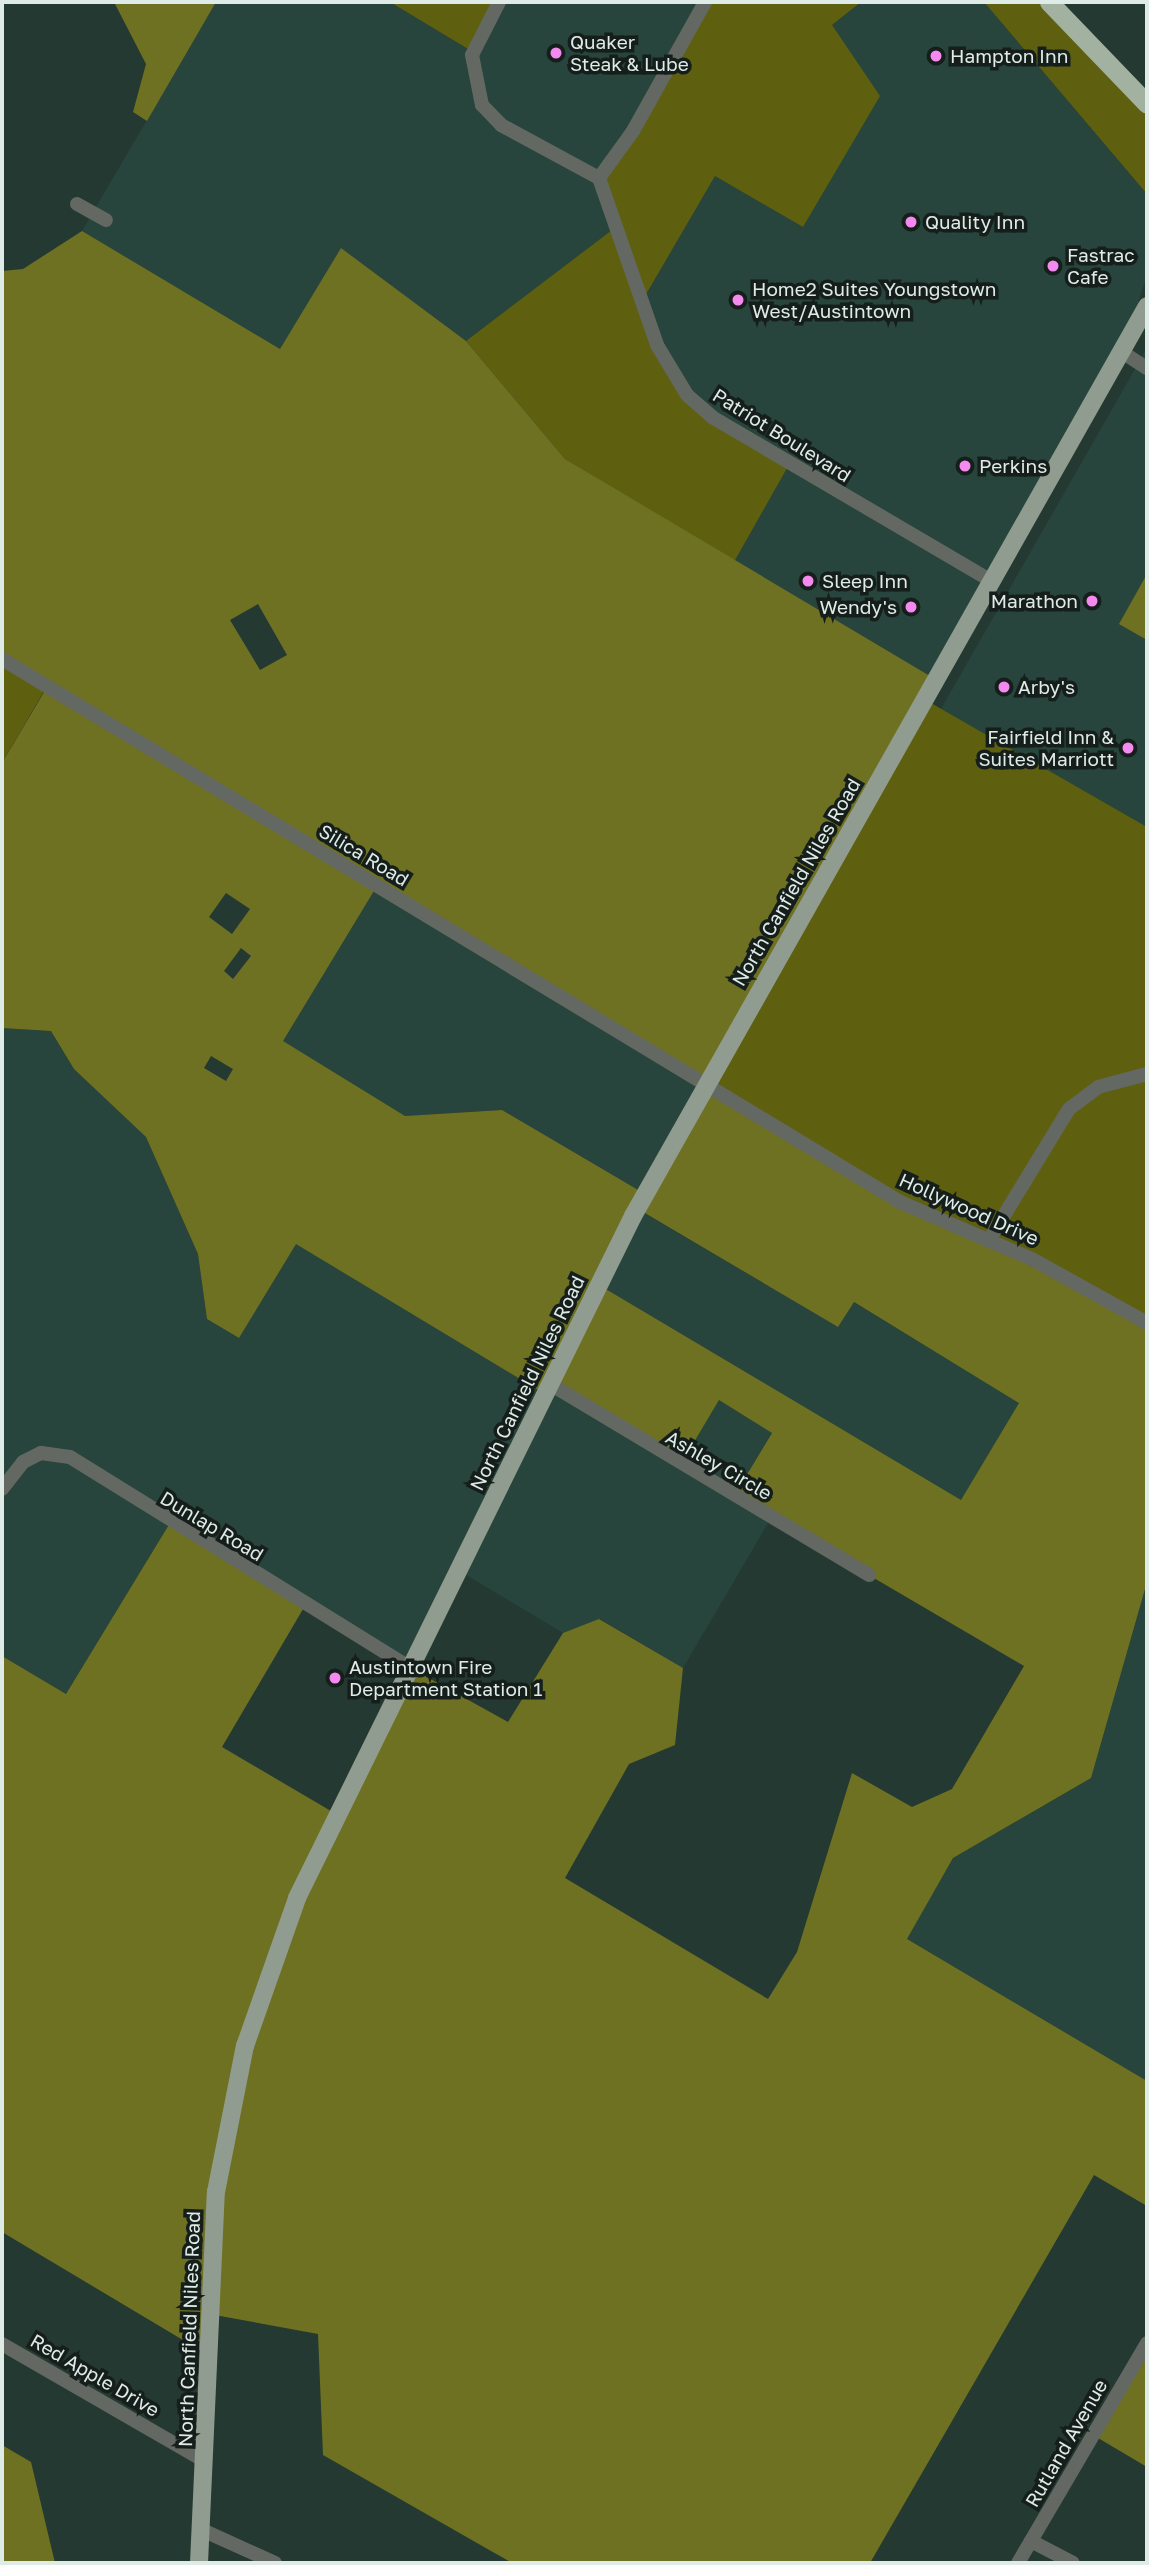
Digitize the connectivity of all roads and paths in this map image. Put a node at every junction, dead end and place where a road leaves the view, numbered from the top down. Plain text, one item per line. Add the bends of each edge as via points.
1 (499, 2) edge
2 (705, 2) edge
3 (1049, 2) edge
4 (1147, 104) edge
5 (598, 178) junction
6 (77, 204) dead end
7 (106, 220) dead end
8 (1147, 306) edge
9 (1122, 352) junction
10 (1147, 368) edge
11 (991, 581) junction
12 (2, 659) edge
13 (1147, 1074) edge
14 (706, 1084) junction
15 (989, 1240) junction
16 (1147, 1323) edge
17 (550, 1384) junction
18 (2, 1489) edge
19 (869, 1576) dead end
20 (410, 1667) junction
21 (1147, 2343) edge
22 (2, 2344) edge
23 (205, 2461) junction
24 (202, 2530) junction
25 (1031, 2541) junction
26 (199, 2563) edge
27 (275, 2563) edge
28 (1018, 2563) edge
29 (1073, 2563) edge

1 - 5 street via 472,55 482,105 501,125
2 - 5 street via 638,122
3 - 4 highway
5 - 11 street, Patriot Boulevard via 657,345 687,396 712,417
6 - 7 street
8 - 9 main road, North Canfield Niles Road
9 - 10 street
9 - 11 main road, North Canfield Niles Road
11 - 14 main road, North Canfield Niles Road
12 - 14 street, Silica Road
13 - 15 street via 1114,1080 1069,1109
14 - 15 street, Hollywood Drive via 900,1202
14 - 17 main road, North Canfield Niles Road
15 - 16 street, Hollywood Drive
17 - 19 street, Ashley Circle
17 - 20 main road, North Canfield Niles Road
18 - 20 street, Dunlap Road via 23,1462 41,1453 70,1457
20 - 23 main road, North Canfield Niles Road via 297,1898 245,2046 212,2228
21 - 25 street, Rutland Avenue
22 - 23 street, Red Apple Drive
23 - 24 main road, North Canfield Niles Road
24 - 26 main road, North Canfield Niles Road
24 - 27 street via 230,2538
25 - 28 street, Rutland Avenue
25 - 29 street

